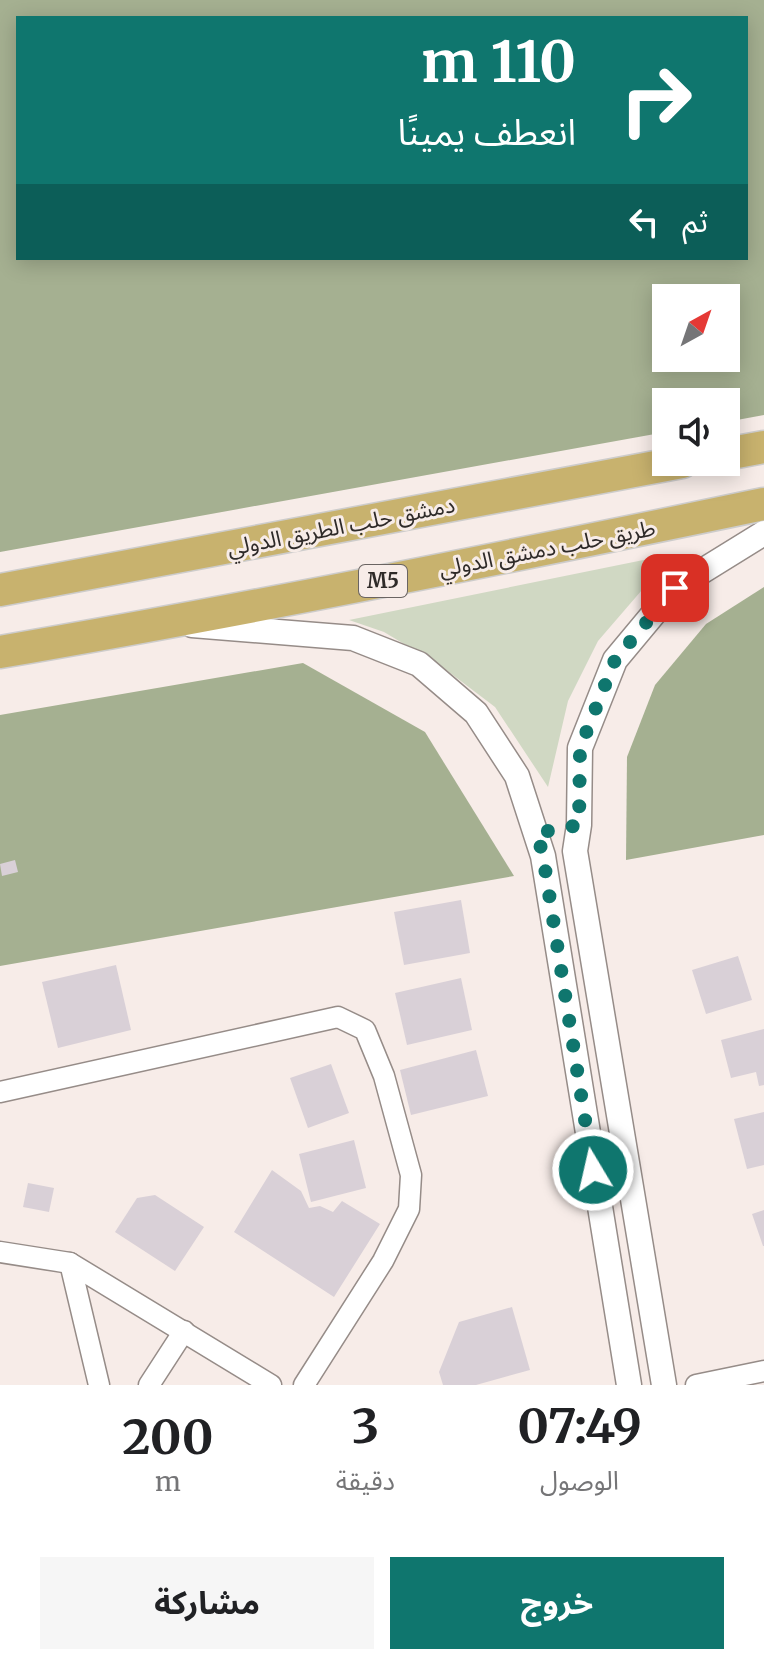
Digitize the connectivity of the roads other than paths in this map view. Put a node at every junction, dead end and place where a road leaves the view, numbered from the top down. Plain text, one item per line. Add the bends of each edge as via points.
1 (764, 447) edge
2 (740, 451) edge
3 (652, 468) edge
4 (764, 504) edge
5 (764, 533) edge
6 (0, 590) edge
7 (165, 623) junction
8 (0, 652) edge
9 (579, 825) junction
10 (537, 833) junction
11 (0, 1092) edge
12 (0, 1252) edge
13 (70, 1263) junction
14 (184, 1331) junction
15 (764, 1371) edge
16 (99, 1385) edge
17 (149, 1385) edge
18 (271, 1385) edge
19 (304, 1385) edge
20 (629, 1385) edge
21 (664, 1385) edge
22 (696, 1385) edge

1 - 2 highway
3 - 6 highway, دمشق حلب الطريق الدولي
4 - 7 highway, طريق حلب دمشق الدولي / M5
5 - 9 street via 675,588 615,660 580,748
7 - 8 highway, طريق حلب دمشق الدولي / M5
7 - 10 street via 353,638 419,664 476,713 517,776
9 - 10 street
9 - 21 street via 575,851
10 - 20 street
11 - 19 street via 338,1017 365,1030 384,1076 411,1175 409,1209 383,1261
12 - 13 street
13 - 14 street
13 - 16 street
14 - 17 street
14 - 18 street
15 - 22 street

